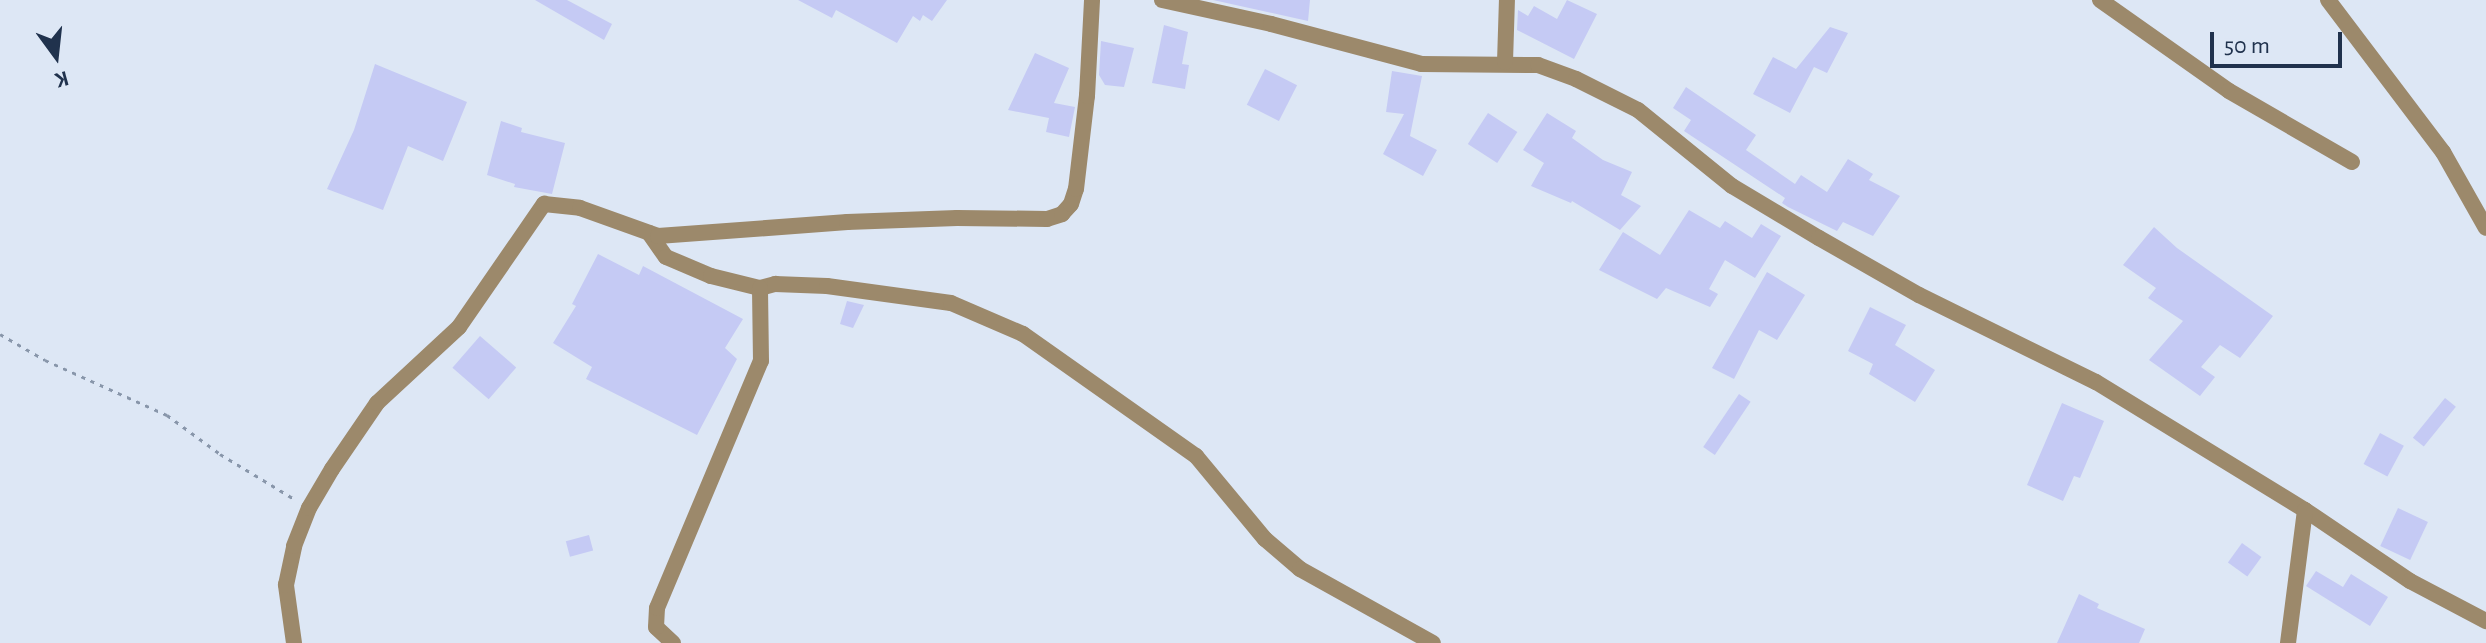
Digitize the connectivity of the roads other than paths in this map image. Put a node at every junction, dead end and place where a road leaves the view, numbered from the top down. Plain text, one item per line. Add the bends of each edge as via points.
1 (1092, 0) edge
2 (1162, 0) edge
3 (1507, 0) edge
4 (2100, 0) edge
5 (2328, 0) edge
6 (1505, 62) junction
7 (2352, 162) dead end
8 (2486, 228) edge
9 (649, 233) junction
10 (760, 288) junction
11 (2305, 510) junction
12 (2486, 621) edge
13 (294, 643) edge
14 (673, 643) edge
15 (1433, 643) edge
16 (2288, 643) edge

1 - 9 street via 1076,189 1062,214 1047,219 957,218
2 - 6 street via 1421,64
3 - 6 street
4 - 7 street via 2229,91
5 - 8 street via 2443,152
6 - 11 street via 1538,65 1638,110 1732,186 1919,295 2096,382
9 - 10 street via 666,257
9 - 13 street via 580,208 544,204 459,327 377,403 309,508 286,585
10 - 14 street via 761,361 657,608 656,627
10 - 15 street via 827,286 951,303 1023,334 1196,456 1265,539 1300,569
11 - 12 street via 2410,581
11 - 16 street

